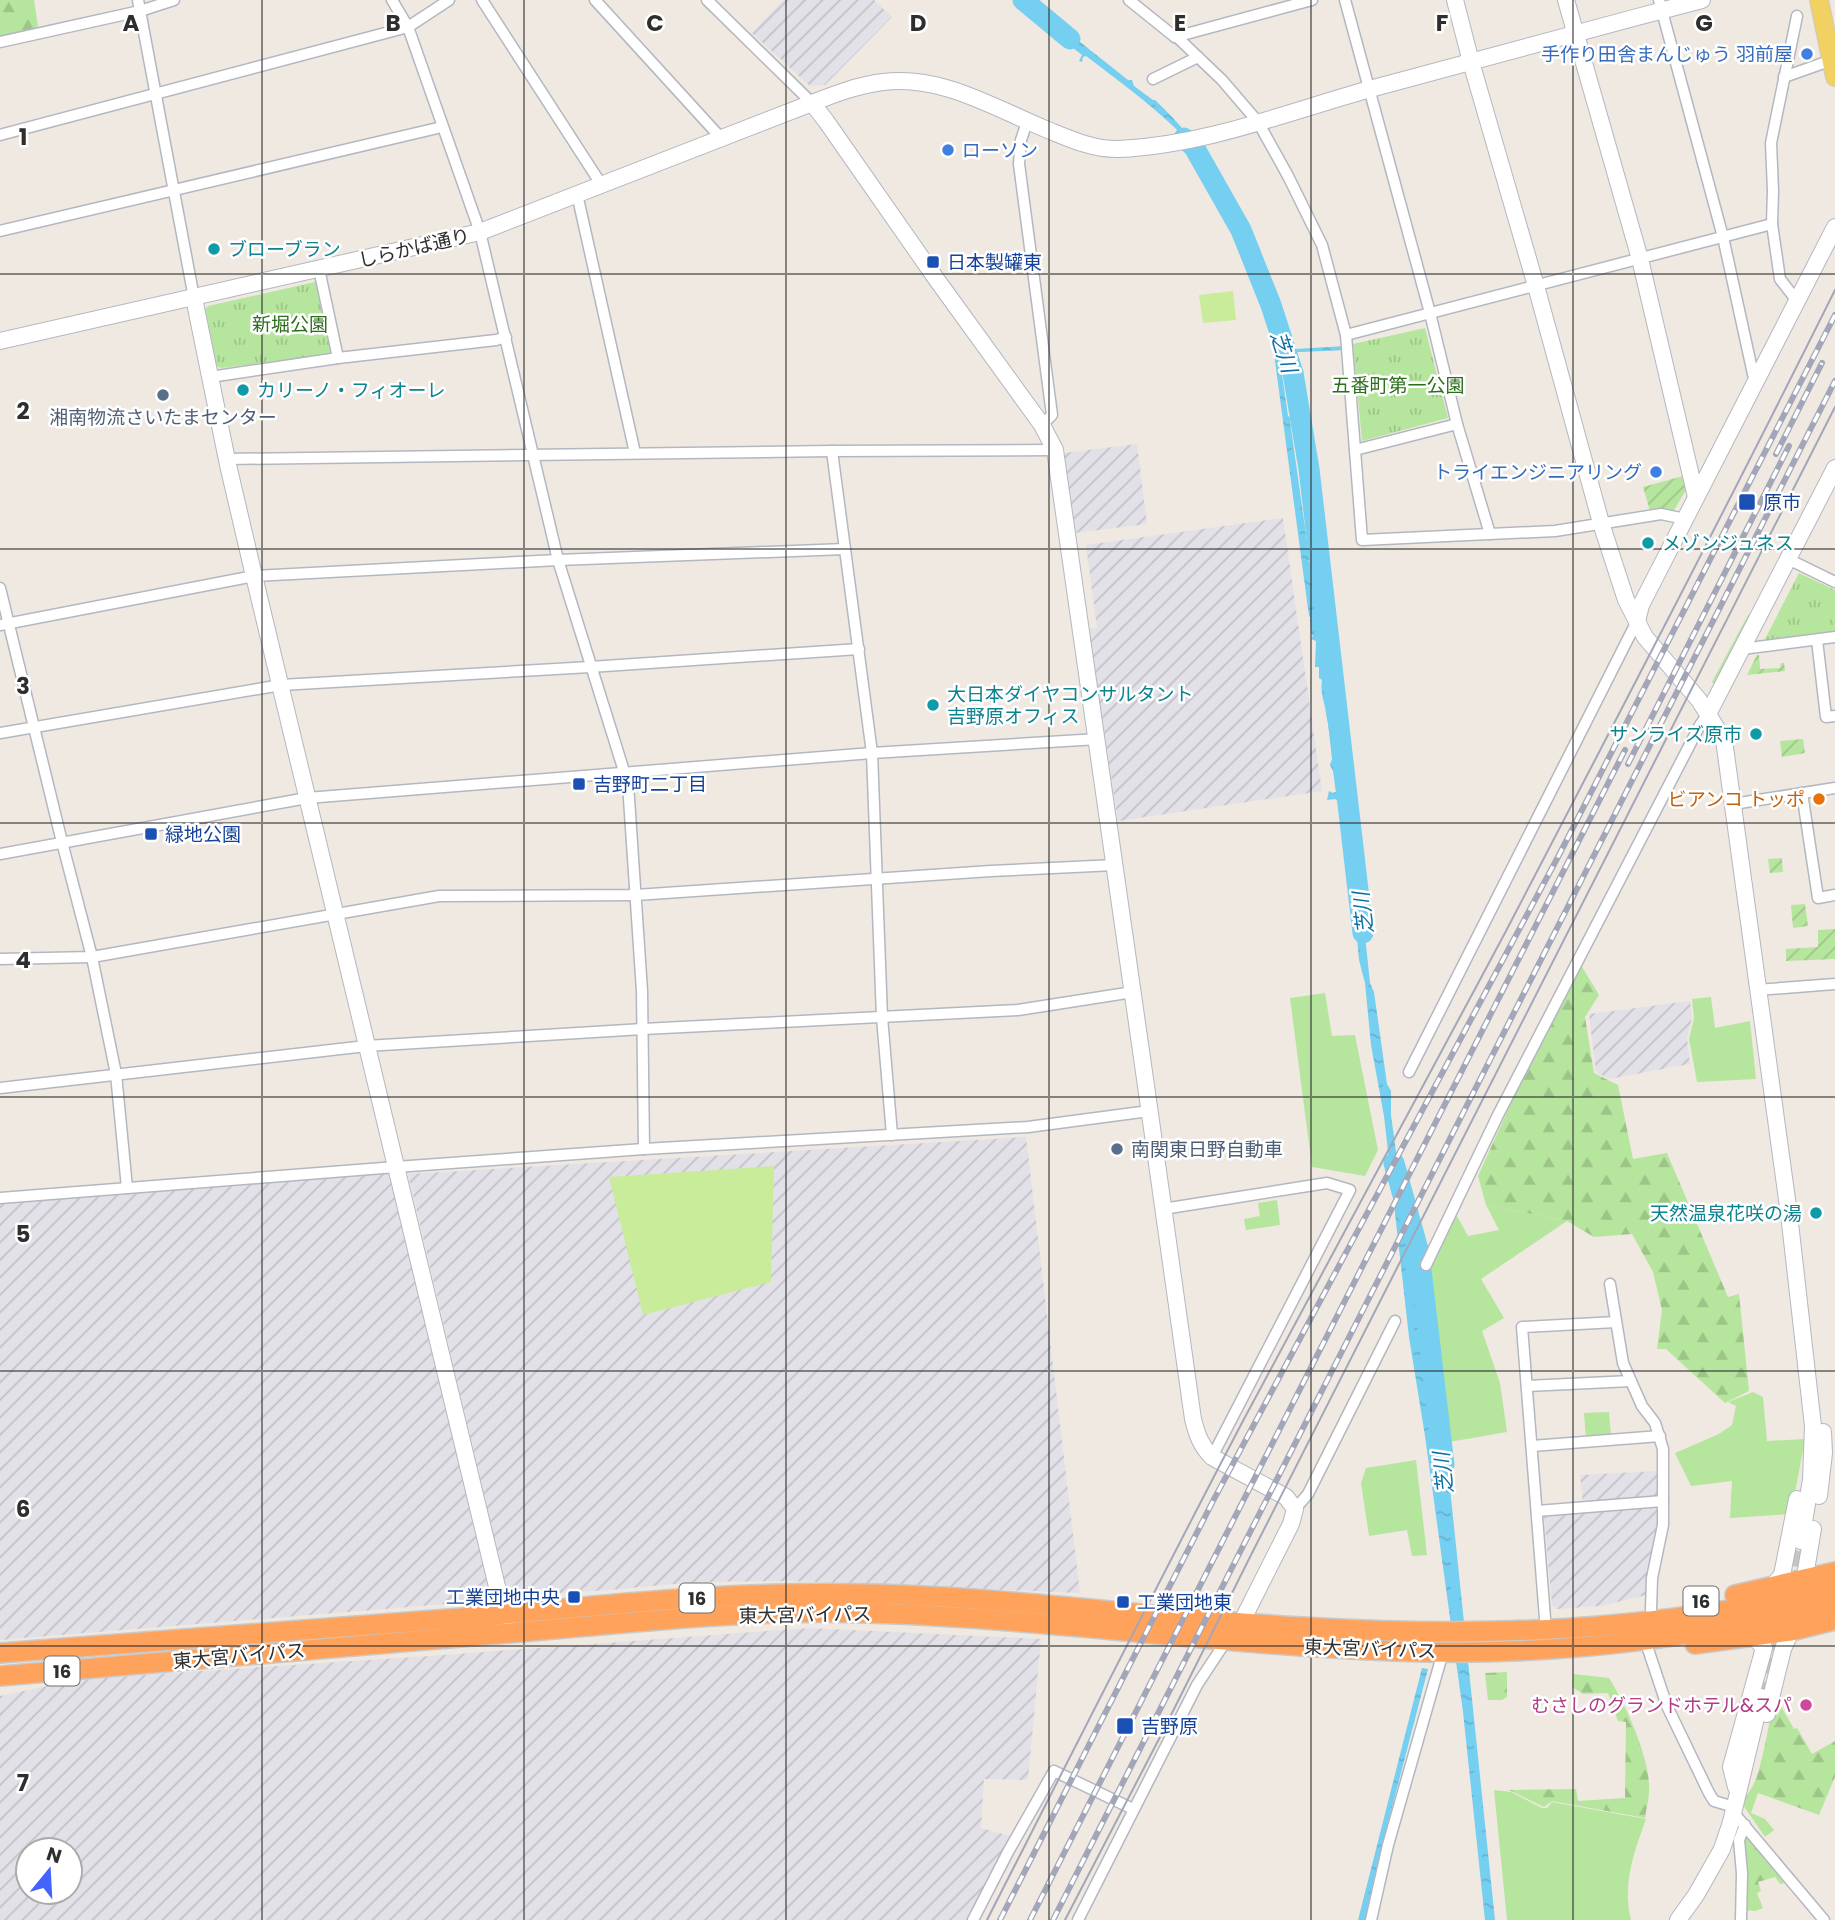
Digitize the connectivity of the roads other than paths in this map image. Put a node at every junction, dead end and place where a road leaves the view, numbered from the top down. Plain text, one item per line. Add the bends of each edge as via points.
1 (174, 0) edge
2 (392, 0) edge
3 (449, 0) edge
4 (482, 0) edge
5 (594, 0) edge
6 (707, 0) edge
7 (1129, 0) edge
8 (1312, 0) edge
9 (1345, 0) edge
10 (1455, 0) edge
11 (1566, 0) edge
12 (1702, 0) edge
13 (1819, 0) edge
14 (139, 5) edge
15 (1661, 5) edge
16 (1797, 16) dead end
17 (408, 27) junction
18 (1577, 33) junction
19 (1175, 37) junction
20 (0, 42) edge
21 (1198, 57) junction
22 (1471, 62) junction
23 (1833, 69) edge
24 (1784, 77) junction
25 (1153, 79) dead end
26 (1370, 90) junction
27 (156, 93) junction
28 (812, 103) junction
29 (1027, 122) junction
30 (1258, 122) junction
31 (442, 127) junction
32 (0, 135) edge
33 (721, 138) junction
34 (601, 184) junction
35 (175, 190) junction
36 (577, 194) junction
37 (1772, 224) junction
38 (1835, 227) edge
39 (0, 231) edge
40 (480, 232) junction
41 (1723, 237) junction
42 (1640, 259) junction
43 (319, 269) junction
44 (1536, 286) junction
45 (194, 298) junction
46 (1797, 301) junction
47 (1430, 313) junction
48 (1346, 335) junction
49 (506, 337) junction
50 (0, 341) edge
51 (338, 358) junction
52 (210, 377) junction
53 (1755, 383) junction
54 (1457, 424) junction
55 (1042, 425) junction
56 (1055, 450) junction
57 (1355, 450) junction
58 (832, 451) junction
59 (635, 453) junction
60 (532, 454) junction
61 (227, 459) junction
62 (1835, 468) edge
63 (1696, 497) junction
64 (1685, 519) junction
65 (1601, 523) junction
66 (1490, 534) junction
67 (845, 549) junction
68 (1788, 559) junction
69 (558, 560) junction
70 (254, 576) junction
71 (1835, 582) edge
72 (0, 589) edge
73 (1637, 621) junction
74 (4, 624) edge
75 (1835, 637) edge
76 (1817, 640) junction
77 (859, 649) junction
78 (1742, 649) junction
79 (590, 667) junction
80 (281, 685) junction
81 (1708, 714) junction
82 (1835, 716) edge
83 (35, 728) junction
84 (0, 733) edge
85 (1098, 739) junction
86 (872, 753) junction
87 (625, 773) junction
88 (1835, 788) edge
89 (1802, 793) junction
90 (307, 798) junction
91 (1732, 804) junction
92 (62, 842) junction
93 (0, 854) edge
94 (1115, 865) junction
95 (878, 878) junction
96 (636, 895) junction
97 (1835, 895) edge
98 (335, 915) junction
99 (92, 957) junction
100 (0, 960) edge
101 (1835, 984) edge
102 (1757, 990) junction
103 (1133, 992) junction
104 (882, 1017) junction
105 (643, 1029) junction
106 (366, 1046) junction
107 (1409, 1072) dead end
108 (116, 1074) junction
109 (0, 1088) edge
110 (1149, 1111) junction
111 (892, 1135) junction
112 (644, 1150) junction
113 (396, 1167) junction
114 (127, 1188) junction
115 (0, 1198) edge
116 (1163, 1209) junction
117 (1426, 1265) dead end
118 (1610, 1284) dead end
119 (1395, 1321) dead end
120 (1616, 1322) junction
121 (1807, 1368) junction
122 (1631, 1381) junction
123 (1527, 1386) junction
124 (1660, 1436) junction
125 (1532, 1446) junction
126 (1212, 1457) junction
127 (1663, 1501) junction
128 (1294, 1509) junction
129 (1537, 1511) junction
130 (1801, 1541) tunnel mouth
131 (1835, 1572) edge
132 (1812, 1578) junction
133 (1771, 1588) junction
134 (1835, 1588) edge
135 (1835, 1604) edge
136 (1651, 1609) junction
137 (1835, 1620) edge
138 (1241, 1623) junction
139 (506, 1624) junction
140 (1546, 1630) junction
141 (1791, 1631) junction
142 (1754, 1637) junction
143 (1568, 1639) junction
144 (1226, 1641) junction
145 (1479, 1642) junction
146 (1441, 1643) junction
147 (1648, 1649) junction
148 (0, 1653) edge
149 (0, 1676) edge
150 (1761, 1697) tunnel mouth
151 (1735, 1804) junction
152 (1133, 1809) junction
153 (1745, 1825) junction
154 (973, 1920) edge
155 (1078, 1920) edge
156 (1371, 1920) edge
157 (1678, 1920) edge
158 (1741, 1920) edge
159 (1824, 1920) edge

1 - 14 street
2 - 17 street
3 - 17 street
4 - 34 street
5 - 33 street
6 - 28 street
7 - 19 street
8 - 19 street
9 - 26 street
10 - 22 street
11 - 18 street
12 - 15 street, しらかば通り
13 - 23 main road
14 - 20 street
14 - 27 street
15 - 18 street, しらかば通り
15 - 41 street
16 - 24 street
17 - 27 street
17 - 31 street
18 - 22 street, しらかば通り
18 - 42 street
19 - 21 street
21 - 25 street
21 - 30 street
22 - 26 street, しらかば通り
22 - 44 street
23 - 24 street
24 - 37 street via 1771,143
26 - 30 street, しらかば通り
26 - 47 street
27 - 32 street
27 - 35 street
28 - 29 street, しらかば通り via 884,82 923,83 963,92
28 - 33 street, しらかば通り
28 - 55 street
29 - 30 street, しらかば通り via 1097,147 1116,149 1167,145
29 - 55 street via 1019,164 1052,415
30 - 48 street via 1322,245
31 - 35 street
31 - 40 street
33 - 34 street, しらかば通り
34 - 36 street, しらかば通り
35 - 39 street
35 - 45 street
36 - 40 street, しらかば通り
36 - 59 street
37 - 41 street
37 - 46 street via 1780,279
38 - 46 street
40 - 43 street, しらかば通り
40 - 49 street
41 - 42 street
41 - 53 street
42 - 44 street
42 - 63 street
43 - 45 street, しらかば通り
43 - 51 street
44 - 47 street
44 - 65 street
45 - 50 street, しらかば通り
45 - 52 street
46 - 53 street
47 - 48 street
47 - 54 street
48 - 57 street
49 - 51 street
49 - 60 street
51 - 52 street
52 - 61 street
53 - 63 street
54 - 57 street
54 - 66 street
55 - 56 street
56 - 58 street
56 - 85 street
57 - 66 street via 1362,540
58 - 59 street
58 - 67 street
59 - 60 street
60 - 61 street
60 - 69 street
61 - 70 street
62 - 68 street
63 - 64 street
64 - 65 street via 1661,514
64 - 73 street
65 - 66 street
65 - 73 street
67 - 69 street
67 - 77 street
68 - 71 street
68 - 78 street
69 - 70 street
69 - 79 street
70 - 74 street
70 - 80 street
72 - 74 street
73 - 81 street
73 - 107 street
74 - 83 street
75 - 76 street
76 - 78 street
76 - 82 street via 1826,717
77 - 79 street
77 - 86 street
78 - 81 street
79 - 80 street
79 - 87 street
80 - 83 street
80 - 90 street
81 - 91 street via 1724,740
81 - 117 street via 1498,1115
83 - 84 street
83 - 92 street
85 - 86 street
85 - 94 street
86 - 87 street
86 - 95 street
87 - 90 street
87 - 96 street
88 - 89 street
89 - 91 street
89 - 97 street via 1818,898
90 - 92 street
90 - 98 street
91 - 102 street
92 - 93 street
92 - 99 street
94 - 95 street
94 - 103 street
95 - 96 street
95 - 104 street
96 - 98 street via 439,896
96 - 105 street
98 - 99 street
98 - 106 street
99 - 100 street
99 - 108 street
101 - 102 street
102 - 121 street
103 - 104 street via 1018,1010
103 - 110 street
104 - 105 street
104 - 111 street
105 - 106 street
105 - 112 street
106 - 108 street
106 - 113 street
108 - 109 street
108 - 114 street
110 - 111 street via 1028,1127
110 - 116 street
111 - 112 street
112 - 113 street
113 - 114 street
113 - 139 street
114 - 115 street
116 - 126 street via 1193,1419 1197,1436
116 - 126 street via 1327,1183 1350,1190
118 - 120 street
119 - 128 street via 1308,1494
120 - 122 street
120 - 123 street via 1522,1327
121 - 130 street via 1813,1451
121 - 132 street via 1824,1440 1823,1474 1806,1570
121 - 133 street via 1804,1458 1782,1575
122 - 123 street
122 - 124 street
123 - 125 street
124 - 125 street
124 - 127 street
125 - 129 street
126 - 128 street via 1286,1497
127 - 129 street
127 - 136 street
128 - 138 street via 1292,1524
129 - 140 street
131 - 132 highway, 東大宮バイパス / 16
132 - 133 highway, 東大宮バイパス / 16
133 - 136 highway, 東大宮バイパス / 16
134 - 143 highway, 東大宮バイパス / 16 via 1710,1613 1611,1626
135 - 143 highway, 東大宮バイパス / 16 via 1657,1639
136 - 143 highway, 東大宮バイパス / 16 via 1596,1620
137 - 141 highway, 東大宮バイパス / 16
138 - 139 highway, 東大宮バイパス / 16 via 867,1594 617,1603
138 - 144 street
138 - 146 highway, 東大宮バイパス / 16
139 - 144 highway, 東大宮バイパス / 16 via 866,1613
139 - 148 highway, 東大宮バイパス / 16
139 - 149 highway, 東大宮バイパス / 16
140 - 143 highway, 東大宮バイパス / 16
140 - 145 highway, 東大宮バイパス / 16
141 - 142 highway, 東大宮バイパス / 16
141 - 151 street via 1754,1770
142 - 147 highway, 東大宮バイパス / 16
142 - 151 street via 1764,1648 1731,1767
143 - 145 highway, 東大宮バイパス / 16
143 - 147 highway, 東大宮バイパス / 16 via 1613,1650
144 - 146 highway, 東大宮バイパス / 16 via 1302,1647
144 - 152 street via 1197,1685
145 - 146 highway, 東大宮バイパス / 16
146 - 156 street
147 - 151 street via 1667,1706 1709,1793 1714,1801
150 - 151 street
151 - 153 street
151 - 157 street via 1722,1849
152 - 154 street via 1054,1771
152 - 155 street
153 - 158 street via 1739,1840
153 - 159 street

